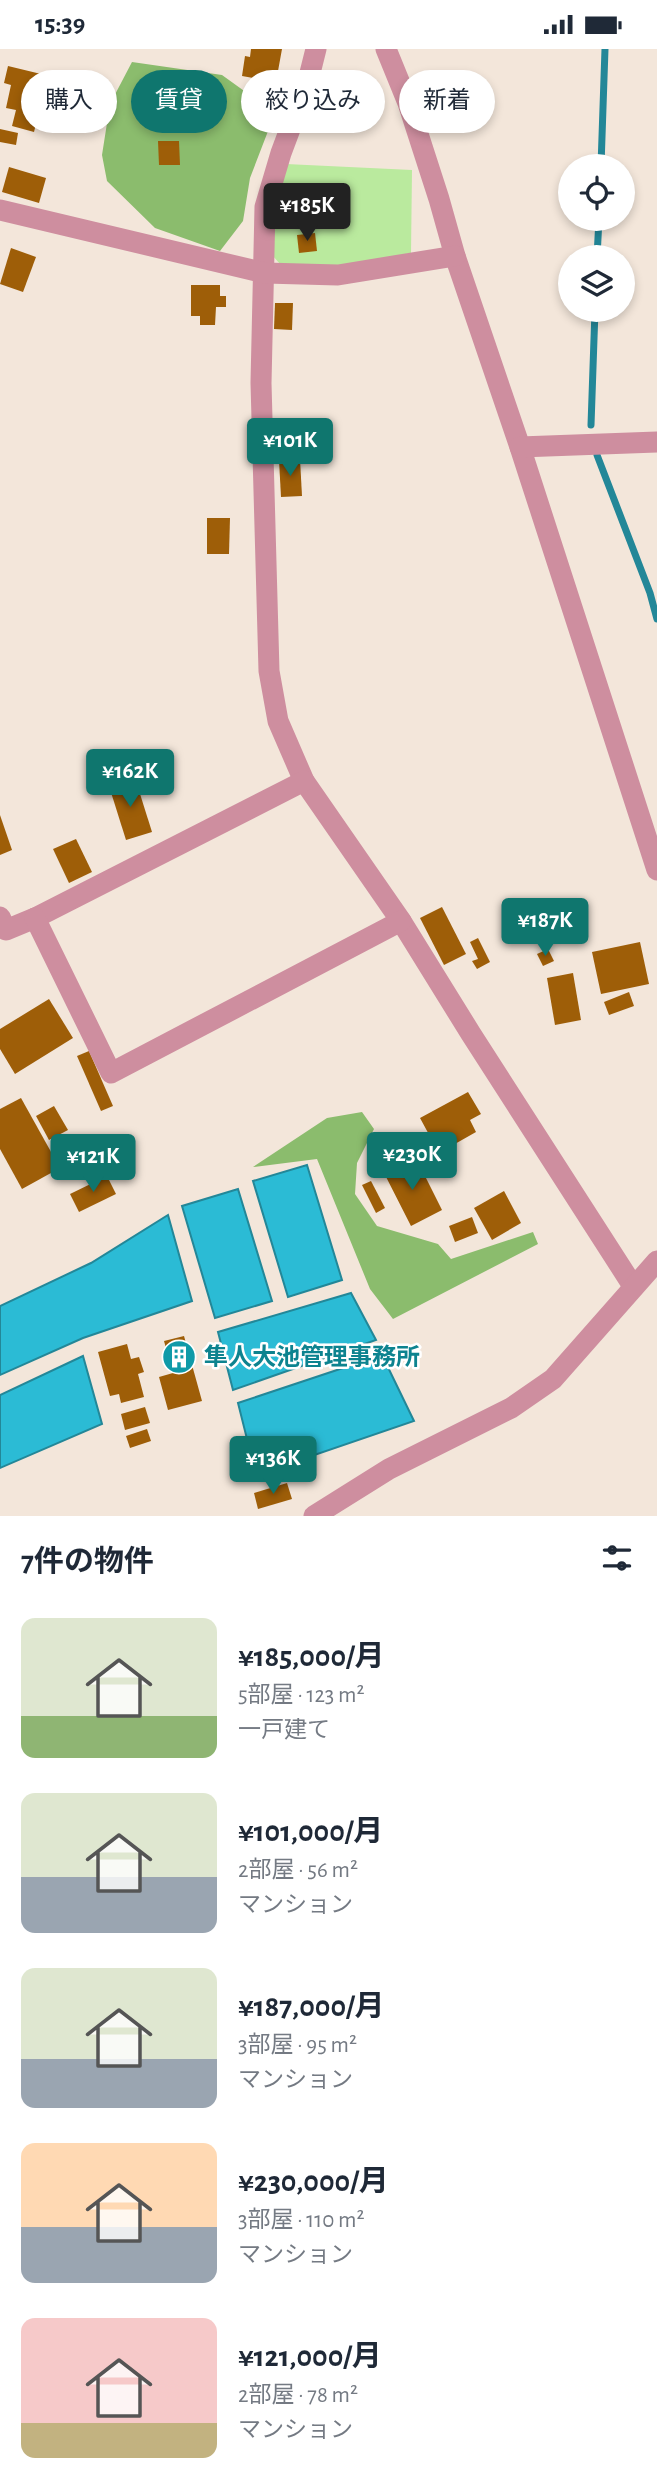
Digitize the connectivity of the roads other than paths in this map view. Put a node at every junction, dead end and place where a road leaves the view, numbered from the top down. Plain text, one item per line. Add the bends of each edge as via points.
1 (316, 49) edge
2 (386, 49) edge
3 (0, 210) edge
4 (455, 256) junction
5 (265, 273) junction
6 (657, 442) edge
7 (520, 447) junction
8 (304, 781) junction
9 (657, 870) edge
10 (0, 917) edge
11 (35, 918) junction
12 (401, 921) junction
13 (657, 1261) edge
14 (634, 1286) junction
15 (314, 1516) edge

1 - 5 street via 265,207
2 - 4 street via 408,103
3 - 5 street
4 - 5 street via 338,275
4 - 7 street
5 - 8 street via 261,383 270,671 278,721
6 - 7 street
7 - 9 street
8 - 11 street
8 - 12 street
10 - 11 street via 6,930
11 - 12 street via 111,1073
12 - 14 street
13 - 14 street
14 - 15 street via 553,1378 511,1408 389,1469

